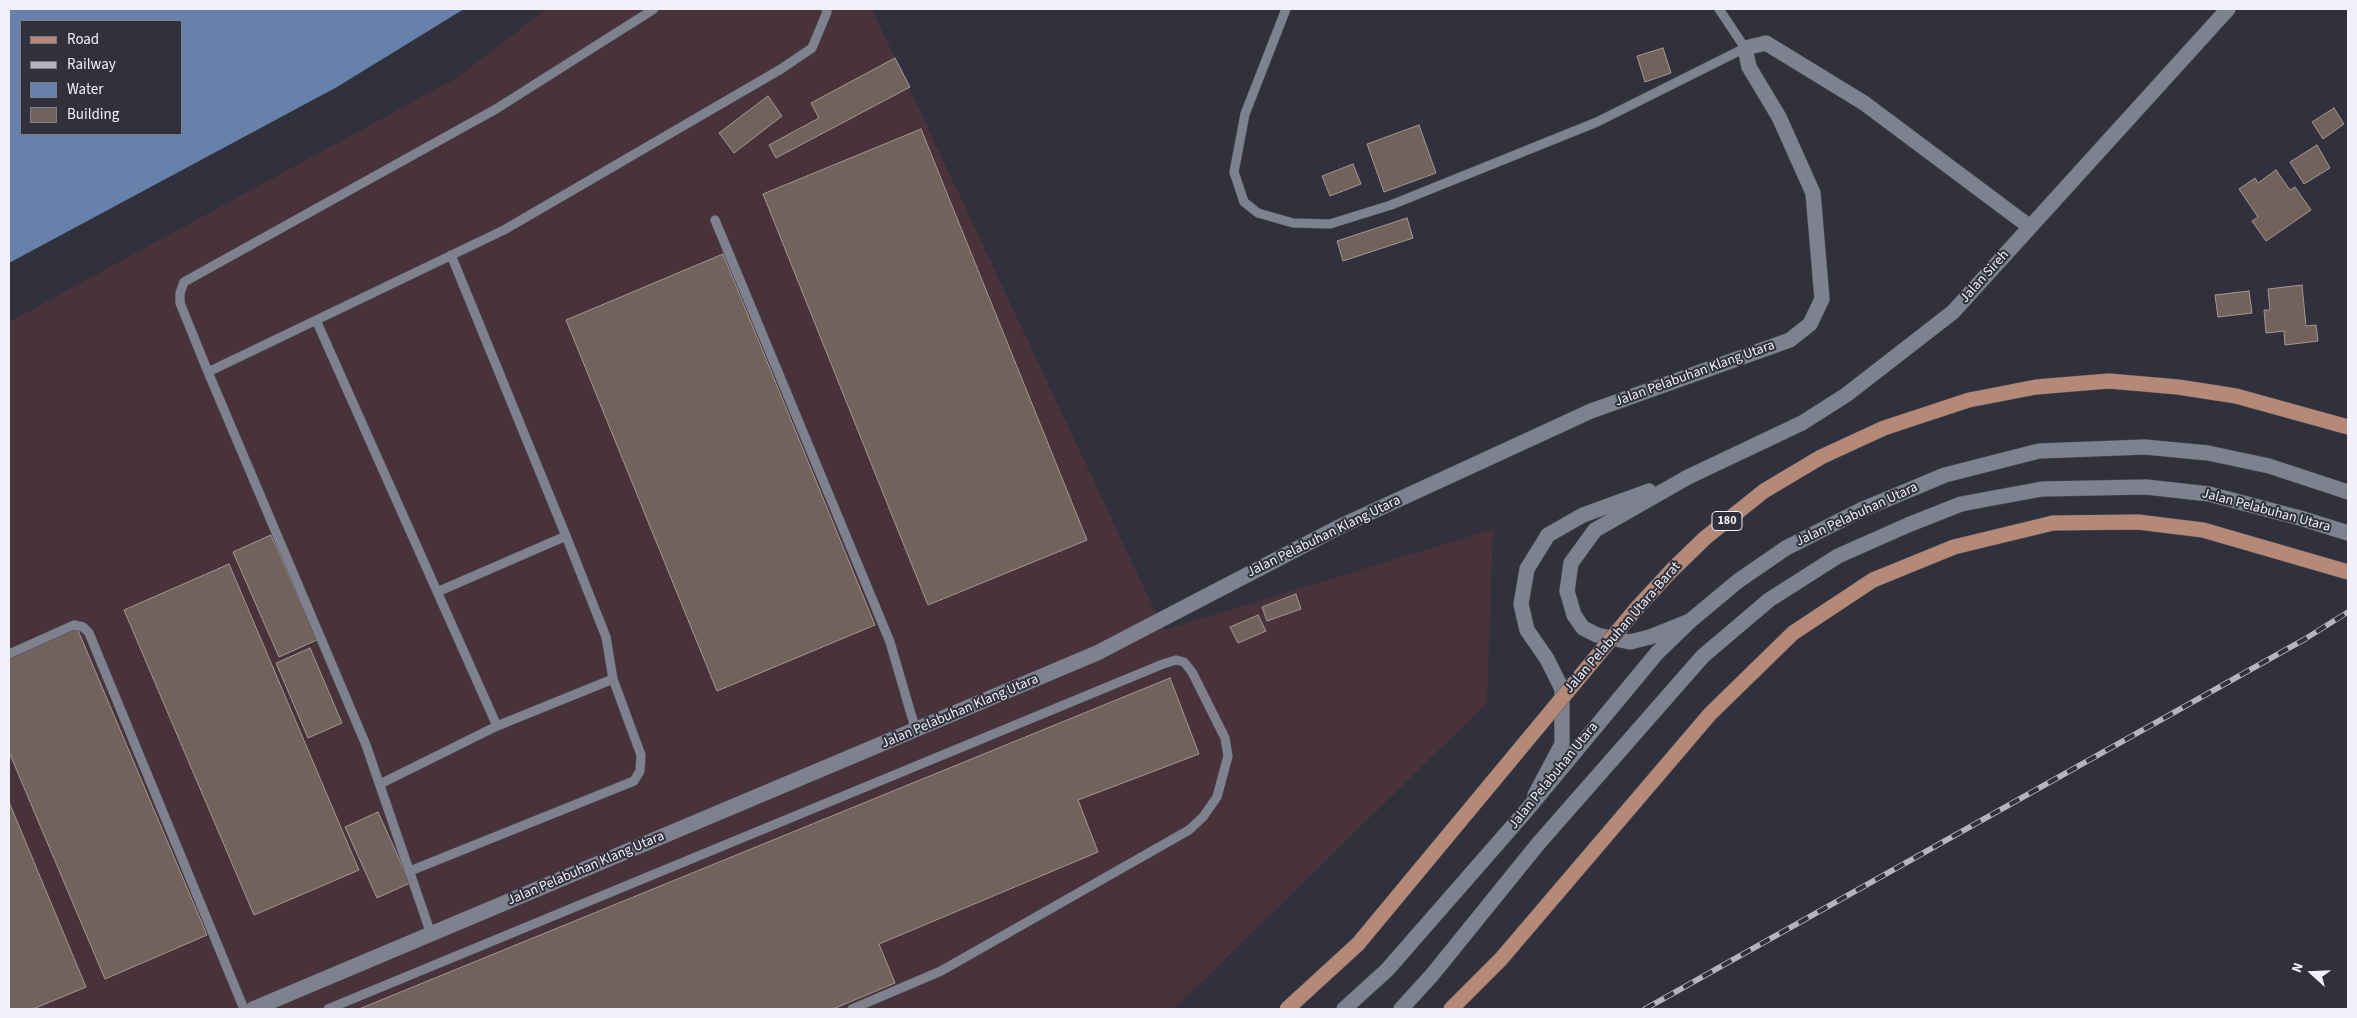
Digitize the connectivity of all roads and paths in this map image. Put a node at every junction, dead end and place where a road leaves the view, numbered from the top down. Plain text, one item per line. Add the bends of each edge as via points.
1 (654, 9) edge
2 (826, 9) edge
3 (1286, 9) edge
4 (1719, 9) edge
5 (2228, 9) edge
6 (1745, 48) junction
7 (715, 220) dead end
8 (2030, 227) junction
9 (451, 255) junction
10 (316, 320) junction
11 (208, 372) junction
12 (2348, 427) edge
13 (1688, 477) junction
14 (2348, 492) edge
15 (2348, 533) edge
16 (566, 536) junction
17 (2348, 572) edge
18 (437, 592) junction
19 (1690, 621) junction
20 (9, 654) edge
21 (613, 679) junction
22 (497, 726) junction
23 (916, 731) junction
24 (380, 784) junction
25 (1526, 812) junction
26 (410, 871) junction
27 (432, 934) junction
28 (244, 1009) edge
29 (254, 1009) edge
30 (328, 1009) edge
31 (852, 1009) edge
32 (1287, 1009) edge
33 (1344, 1009) edge
34 (1401, 1009) edge
35 (1451, 1009) edge

1 - 11 lane via 496,109 184,282 180,303
2 - 9 lane via 812,48 781,69 504,230
3 - 6 lane via 1245,114 1234,172 1244,202 1258,213 1293,223 1330,224 1391,204 1597,122
4 - 6 lane
5 - 8 street, Jalan Sireh
6 - 8 street via 1766,43 1864,103
6 - 23 street, Jalan Pelabuhan Klang Utara via 1749,67 1779,117 1813,193 1822,299 1810,324 1790,340 1582,415 1341,526 1096,653
7 - 23 lane via 890,642
8 - 13 street, Jalan Sireh via 1954,312 1846,395 1802,423
9 - 10 lane
9 - 16 lane
10 - 11 lane
10 - 18 lane
11 - 24 lane
12 - 32 main road, Jalan Pelabuhan Utara-Barat / 180, bridge via 2236,396 2109,381 2036,386 1969,400 1884,428 1821,457 1764,491 1705,538 1672,570 1358,944
13 - 19 street via 1595,530 1571,563 1567,592 1574,615 1583,628 1596,635 1630,642
13 - 25 street via 1583,515 1548,535 1527,569 1521,604 1527,630 1548,659 1562,689 1562,744
14 - 19 street, Jalan Pelabuhan Utara via 2269,466 2208,453 2145,447 2039,451 1945,475 1861,510 1786,548 1738,581
15 - 34 street, Jalan Pelabuhan Utara via 2209,494 2146,487 2042,490 1961,504 1838,556 1769,600 1703,656 1532,852 1432,976
16 - 18 lane
16 - 21 lane via 606,637
17 - 35 main road via 2203,530 2138,522 2053,523 1954,546 1873,580 1793,633 1710,714 1501,959
18 - 22 lane
19 - 25 street, Jalan Pelabuhan Utara via 1657,653
20 - 28 lane via 74,625 83,627 89,634
21 - 22 lane
21 - 26 lane via 641,755 640,770 634,781
22 - 24 lane
23 - 27 street, Jalan Pelabuhan Klang Utara
24 - 26 lane
25 - 33 street, Jalan Pelabuhan Utara via 1387,970
26 - 27 lane
27 - 29 street, Jalan Pelabuhan Klang Utara
30 - 31 lane via 1163,664 1176,660 1184,662 1225,738 1228,756 1217,797 1203,817 1189,830 941,971

